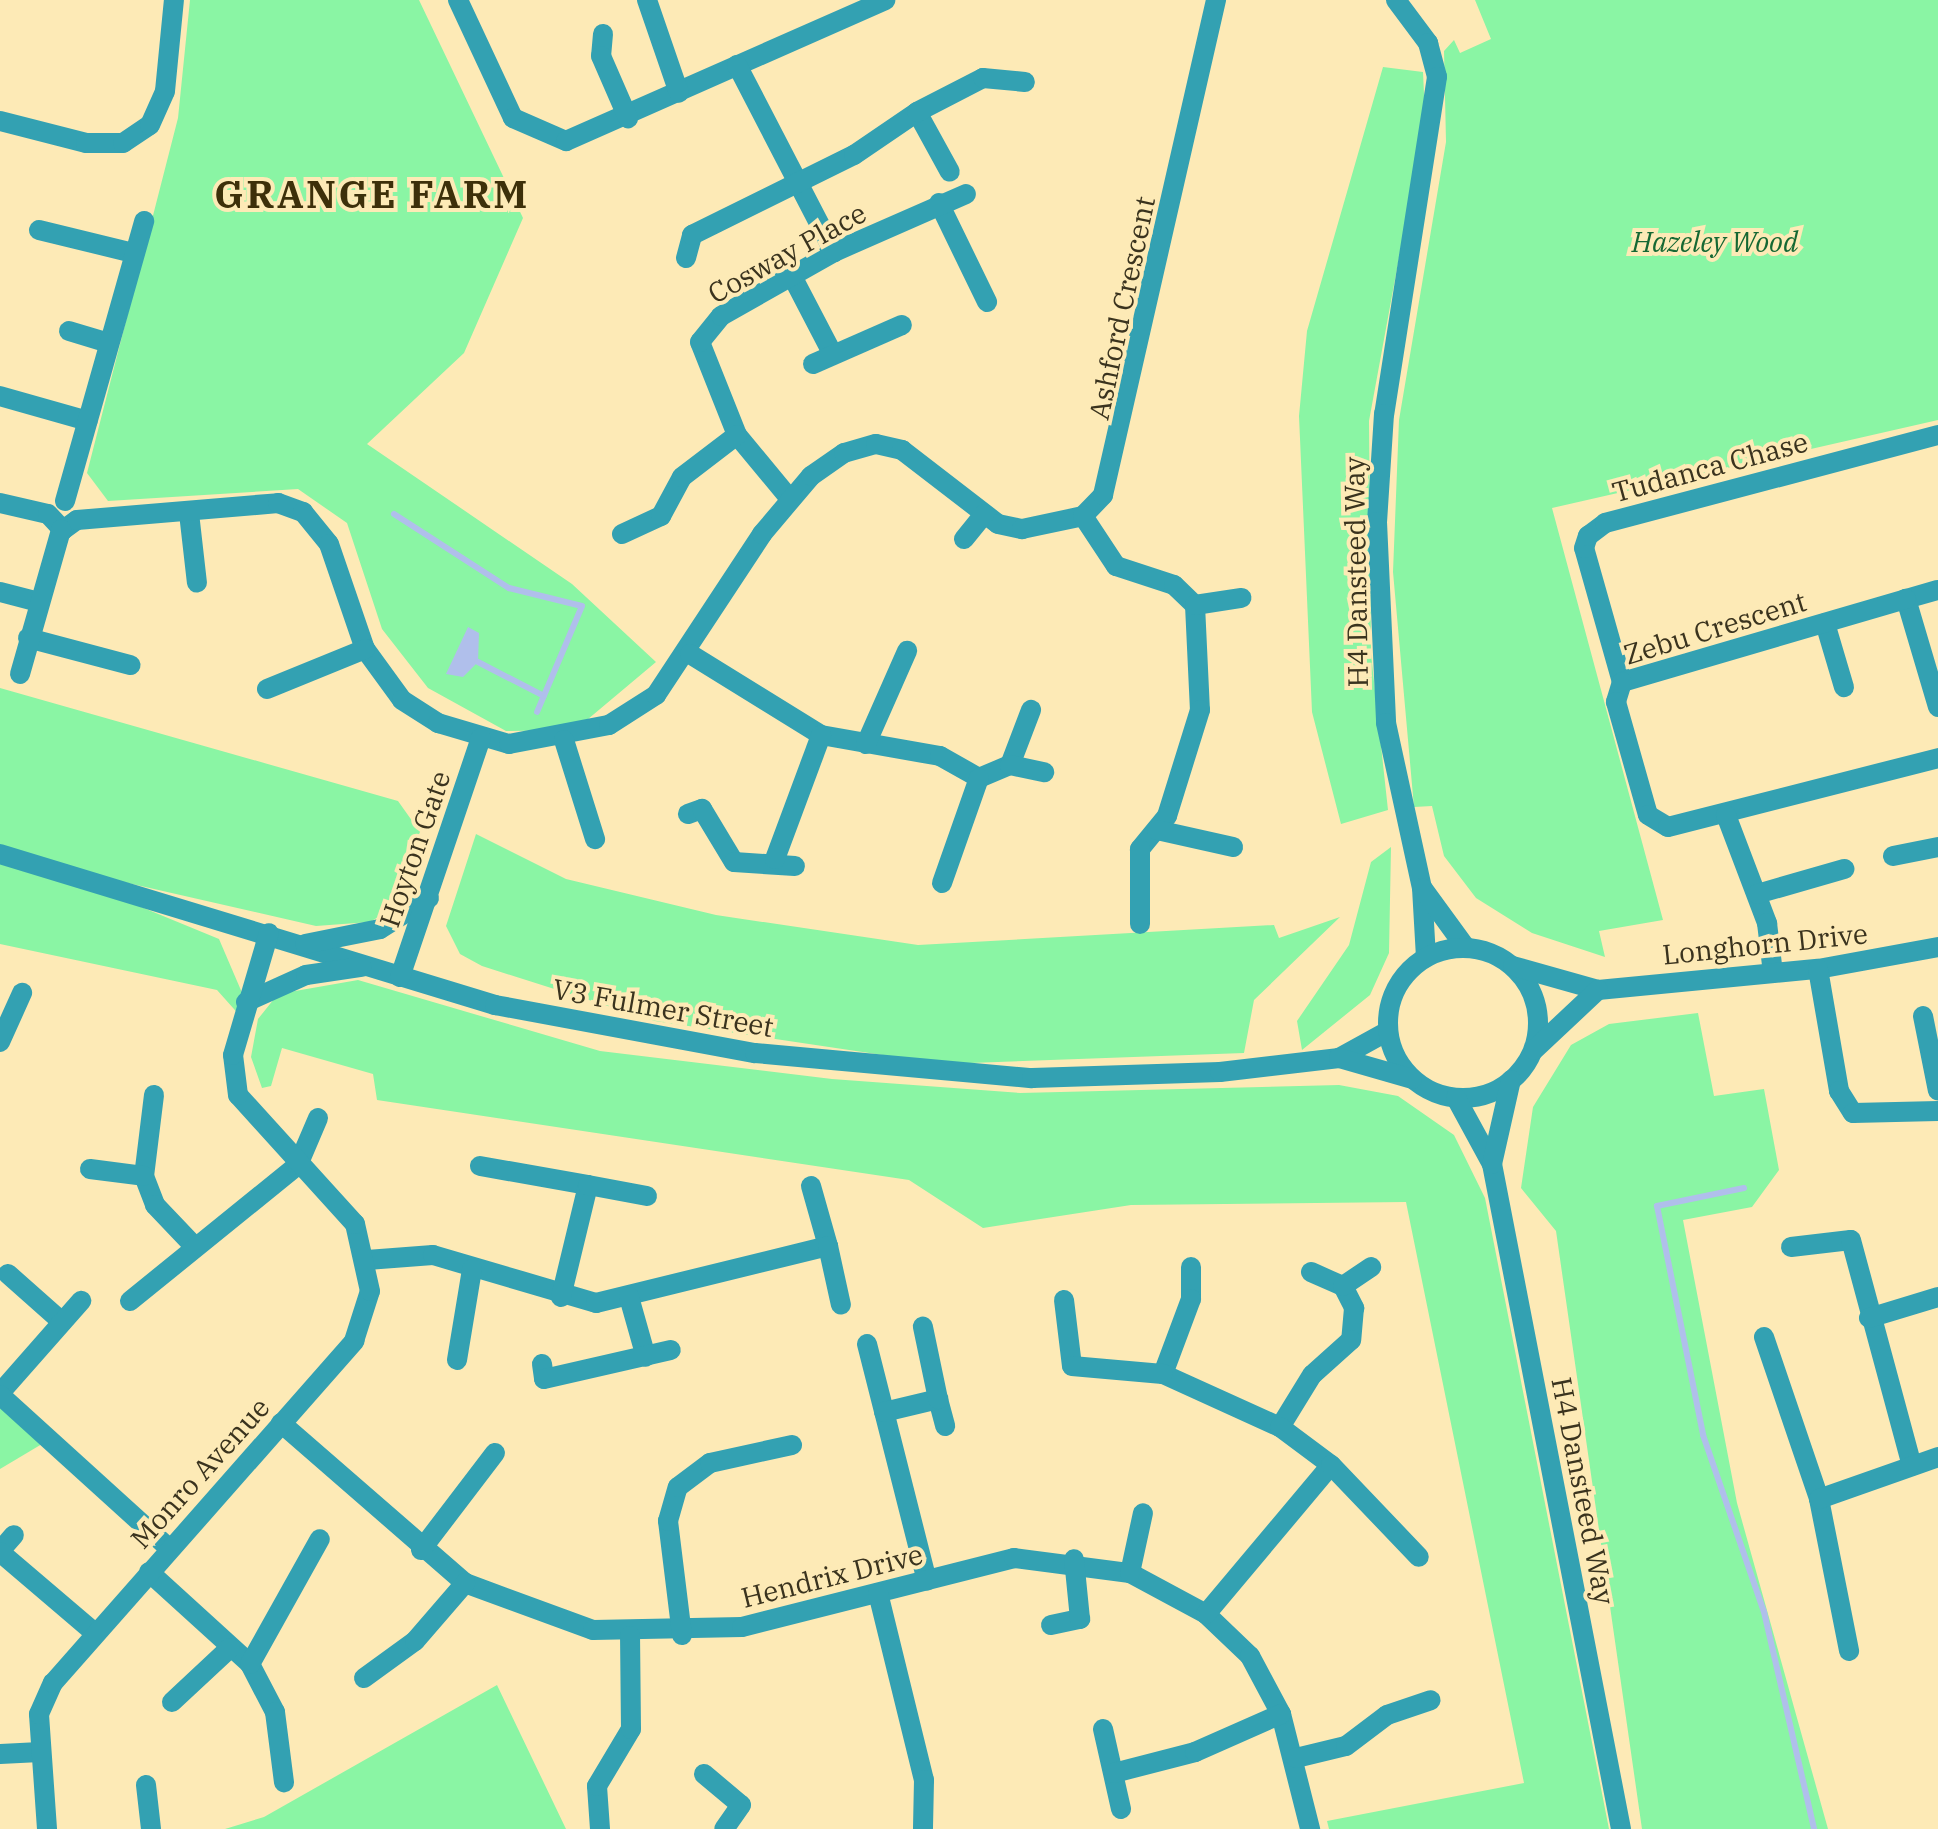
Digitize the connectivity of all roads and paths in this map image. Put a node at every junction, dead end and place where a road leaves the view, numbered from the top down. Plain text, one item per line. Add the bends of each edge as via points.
1 (174, 0) edge
2 (458, 0) edge
3 (647, 0) edge
4 (829, 0) edge
5 (884, 0) edge
6 (1216, 0) edge
7 (1396, 0) edge
8 (839, 22) junction
9 (603, 34) dead end
10 (738, 65) junction
11 (1024, 82) dead end
12 (679, 93) junction
13 (917, 112) junction
14 (628, 118) junction
15 (0, 122) edge
16 (950, 172) dead end
17 (796, 182) junction
18 (966, 194) dead end
19 (939, 203) junction
20 (144, 221) dead end
21 (39, 230) dead end
22 (834, 252) junction
23 (132, 253) junction
24 (686, 258) dead end
25 (792, 276) junction
26 (987, 302) dead end
27 (902, 325) dead end
28 (69, 330) dead end
29 (108, 343) junction
30 (832, 353) junction
31 (813, 364) dead end
32 (0, 396) edge
33 (88, 421) junction
34 (737, 435) junction
35 (1938, 435) edge
36 (790, 499) junction
37 (0, 503) edge
38 (188, 513) junction
39 (984, 514) junction
40 (63, 516) junction
41 (1083, 516) junction
42 (622, 534) dead end
43 (964, 539) dead end
44 (197, 583) dead end
45 (1938, 590) edge
46 (0, 592) edge
47 (1241, 598) dead end
48 (1906, 599) junction
49 (39, 602) junction
50 (1194, 605) junction
51 (1825, 623) junction
52 (28, 638) junction
53 (365, 649) junction
54 (906, 651) dead end
55 (690, 654) junction
56 (130, 665) dead end
57 (20, 674) dead end
58 (1622, 682) junction
59 (1844, 687) dead end
60 (267, 690) dead end
61 (1938, 706) edge
62 (1031, 710) dead end
63 (822, 735) junction
64 (480, 738) junction
65 (564, 740) junction
66 (866, 744) junction
67 (1938, 758) edge
68 (1010, 765) junction
69 (1044, 772) dead end
70 (979, 778) junction
71 (688, 814) dead end
72 (1726, 814) junction
73 (1156, 830) junction
74 (595, 838) dead end
75 (1233, 847) dead end
76 (1938, 848) edge
77 (0, 854) edge
78 (1893, 856) dead end
79 (1844, 868) dead end
80 (942, 883) dead end
81 (1422, 888) junction
82 (1757, 894) junction
83 (429, 898) junction
84 (1140, 924) dead end
85 (269, 933) junction
86 (303, 944) junction
87 (1938, 946) edge
88 (1466, 948) junction
89 (1426, 958) junction
90 (368, 966) junction
91 (1512, 966) junction
92 (1818, 969) junction
93 (1773, 973) junction
94 (400, 977) junction
95 (1598, 990) junction
96 (22, 994) dead end
97 (246, 1002) junction
98 (1924, 1016) dead end
99 (1388, 1031) junction
100 (0, 1042) edge
101 (1934, 1045) edge
102 (1532, 1052) junction
103 (1339, 1058) junction
104 (1412, 1079) junction
105 (1511, 1080) junction
106 (1938, 1091) edge
107 (154, 1095) dead end
108 (1456, 1098) junction
109 (1938, 1111) edge
110 (318, 1118) dead end
111 (1492, 1164) junction
112 (298, 1166) junction
113 (480, 1166) dead end
114 (90, 1169) dead end
115 (144, 1176) junction
116 (588, 1185) junction
117 (811, 1186) dead end
118 (647, 1196) dead end
119 (828, 1246) junction
120 (195, 1247) junction
121 (1791, 1248) dead end
122 (367, 1260) junction
123 (1371, 1267) dead end
124 (1191, 1268) dead end
125 (472, 1269) junction
126 (1310, 1272) dead end
127 (8, 1274) dead end
128 (1343, 1286) junction
129 (629, 1296) junction
130 (561, 1297) junction
131 (1938, 1297) edge
132 (1064, 1300) dead end
133 (82, 1301) dead end
134 (130, 1301) dead end
135 (842, 1305) dead end
136 (1870, 1318) junction
137 (62, 1322) junction
138 (923, 1327) dead end
139 (1764, 1338) dead end
140 (867, 1344) dead end
141 (671, 1350) dead end
142 (646, 1358) junction
143 (458, 1360) dead end
144 (542, 1364) dead end
145 (1162, 1374) junction
146 (0, 1394) edge
147 (938, 1399) junction
148 (884, 1412) junction
149 (281, 1423) junction
150 (945, 1426) dead end
151 (1280, 1428) junction
152 (792, 1445) dead end
153 (495, 1453) dead end
154 (1938, 1457) edge
155 (1331, 1465) junction
156 (1912, 1466) junction
157 (1819, 1499) junction
158 (1143, 1513) dead end
159 (320, 1539) dead end
160 (5, 1546) edge
161 (169, 1548) junction
162 (421, 1550) junction
163 (1418, 1557) dead end
164 (1074, 1559) junction
165 (149, 1572) junction
166 (1130, 1573) junction
167 (927, 1581) junction
168 (465, 1583) junction
169 (878, 1593) junction
170 (1206, 1614) junction
171 (1051, 1625) dead end
172 (95, 1634) junction
173 (682, 1635) junction
174 (630, 1636) junction
175 (230, 1648) junction
176 (1848, 1651) dead end
177 (250, 1664) junction
178 (364, 1678) dead end
179 (1432, 1700) dead end
180 (172, 1702) dead end
181 (1281, 1714) junction
182 (1104, 1730) dead end
183 (40, 1752) junction
184 (0, 1754) edge
185 (1296, 1758) junction
186 (1114, 1773) junction
187 (704, 1774) dead end
188 (284, 1782) dead end
189 (146, 1785) dead end
190 (1121, 1809) dead end
191 (46, 1829) edge
192 (151, 1829) edge
193 (600, 1829) edge
194 (724, 1829) edge
195 (923, 1829) edge
196 (1310, 1829) edge
197 (1621, 1829) edge

1 - 15 street via 166,90 150,125 123,143 86,143
2 - 14 street via 513,118 534,135 566,142
3 - 12 street
4 - 8 street
5 - 8 street
6 - 41 street, Ashford Crescent via 1116,466
7 - 81 street, H4 Dansteed Way via 1428,43 1437,77 1384,414 1377,522 1386,722
8 - 10 street
9 - 14 street via 601,56
10 - 12 street
10 - 17 street
11 - 13 street via 982,78
12 - 14 street
13 - 16 street
13 - 17 street
17 - 22 street
17 - 24 street via 692,235
18 - 19 street, Cosway Place
19 - 22 street, Cosway Place
19 - 26 street
20 - 23 street
21 - 23 street
22 - 25 street, Cosway Place
23 - 29 street
25 - 30 street
25 - 34 street, Cosway Place via 721,316 700,342
27 - 30 street
28 - 29 street
29 - 33 street
30 - 31 street
32 - 33 street
33 - 40 street
34 - 36 street, Cosway Place
34 - 42 street via 682,477 661,516
35 - 58 street, Tudanca Chase via 1606,522 1588,536 1584,548
36 - 39 street via 844,453 876,444 926,464
36 - 55 street
37 - 40 street
38 - 40 street
38 - 44 street
38 - 53 street via 278,503 318,524
39 - 41 street via 1022,528
39 - 43 street
40 - 49 street
41 - 50 street via 1116,566 1174,585
45 - 48 street, Zebu Crescent
46 - 49 street
47 - 50 street
48 - 51 street, Zebu Crescent
48 - 61 street
49 - 52 street
50 - 73 street via 1200,710
51 - 58 street, Zebu Crescent
51 - 59 street
52 - 56 street
52 - 57 street
53 - 60 street
53 - 64 street via 402,700
54 - 66 street via 886,682
55 - 63 street
55 - 65 street via 656,695
58 - 72 street, Zebu Crescent via 1616,702 1648,815 1668,827
62 - 68 street
63 - 66 street
63 - 71 street via 785,863 734,862 702,809
64 - 65 street
64 - 83 street, Hoyton Gate
65 - 74 street
66 - 70 street via 940,756
67 - 72 street, Zebu Crescent
68 - 69 street
68 - 70 street
70 - 80 street
72 - 82 street
73 - 75 street
73 - 84 street via 1138,864
76 - 78 street
77 - 85 street, V3 Fulmer Street
79 - 82 street
81 - 88 street, H4 Dansteed Way
81 - 89 street, H4 Dansteed Way
82 - 93 street
83 - 86 street via 380,929
83 - 94 street, Hoyton Gate
85 - 86 street, V3 Fulmer Street
85 - 97 street, Monro Avenue
86 - 90 street, V3 Fulmer Street
87 - 92 street, Longhorn Drive
88 - 89 street
88 - 91 street
89 - 99 street via 1400,981
90 - 94 street, V3 Fulmer Street
90 - 97 street via 306,976
91 - 95 street, Longhorn Drive
91 - 102 street via 1538,1015
92 - 93 street, Longhorn Drive
92 - 109 street via 1839,1091 1854,1113
93 - 95 street, Longhorn Drive
94 - 103 street, V3 Fulmer Street via 495,1005 841,1064 1032,1078 1220,1072
95 - 102 street
96 - 100 street
97 - 112 street, Monro Avenue via 232,1054 238,1096
98 - 101 street
99 - 103 street, V3 Fulmer Street
99 - 104 street
101 - 106 street
102 - 105 street
103 - 104 street, V3 Fulmer Street
104 - 108 street
105 - 108 street
105 - 111 street, H4 Dansteed Way
107 - 115 street
108 - 111 street, H4 Dansteed Way
110 - 112 street
111 - 197 street, H4 Dansteed Way
112 - 120 street
112 - 122 street, Monro Avenue via 354,1224
113 - 116 street
114 - 115 street
115 - 120 street via 155,1205
116 - 118 street
116 - 130 street
117 - 119 street
119 - 129 street
119 - 135 street
120 - 134 street
121 - 136 street via 1850,1240
122 - 125 street via 433,1255
122 - 149 street, Monro Avenue via 370,1290 354,1341
123 - 128 street
124 - 145 street via 1192,1299
125 - 130 street
125 - 143 street
126 - 128 street
127 - 137 street
128 - 151 street via 1354,1308 1351,1340 1312,1376
129 - 130 street
129 - 142 street
131 - 136 street
132 - 145 street via 1072,1366
133 - 137 street
136 - 156 street
137 - 146 street
138 - 147 street
139 - 157 street
140 - 148 street
141 - 142 street
142 - 144 street via 544,1379
145 - 151 street
146 - 161 street
147 - 148 street
147 - 150 street
148 - 167 street
149 - 161 street, Monro Avenue
149 - 162 street, Hendrix Drive
151 - 155 street
152 - 173 street via 710,1463 678,1487 668,1522
153 - 162 street
154 - 156 street
155 - 163 street
155 - 170 street
156 - 157 street
157 - 176 street
158 - 166 street
159 - 177 street
160 - 172 street
161 - 165 street, Monro Avenue
162 - 168 street, Hendrix Drive
164 - 166 street, Hendrix Drive
164 - 167 street, Hendrix Drive via 1014,1558
164 - 171 street via 1080,1619
165 - 172 street, Monro Avenue
165 - 175 street
166 - 170 street, Hendrix Drive
167 - 169 street, Hendrix Drive
168 - 174 street, Hendrix Drive via 536,1615
168 - 178 street via 416,1641
169 - 173 street, Hendrix Drive
169 - 195 street via 924,1780
170 - 181 street, Hendrix Drive via 1250,1656
172 - 183 street, Monro Avenue via 53,1683 39,1714
173 - 174 street, Hendrix Drive
174 - 193 street via 631,1730 598,1786
175 - 177 street
175 - 180 street
177 - 188 street via 276,1712
179 - 185 street via 1386,1715 1346,1746
181 - 185 street, Hendrix Drive
181 - 186 street via 1195,1752
182 - 186 street
183 - 184 street
183 - 191 street, Monro Avenue
185 - 196 street, Hendrix Drive
186 - 190 street
187 - 194 street via 741,1806
189 - 192 street

